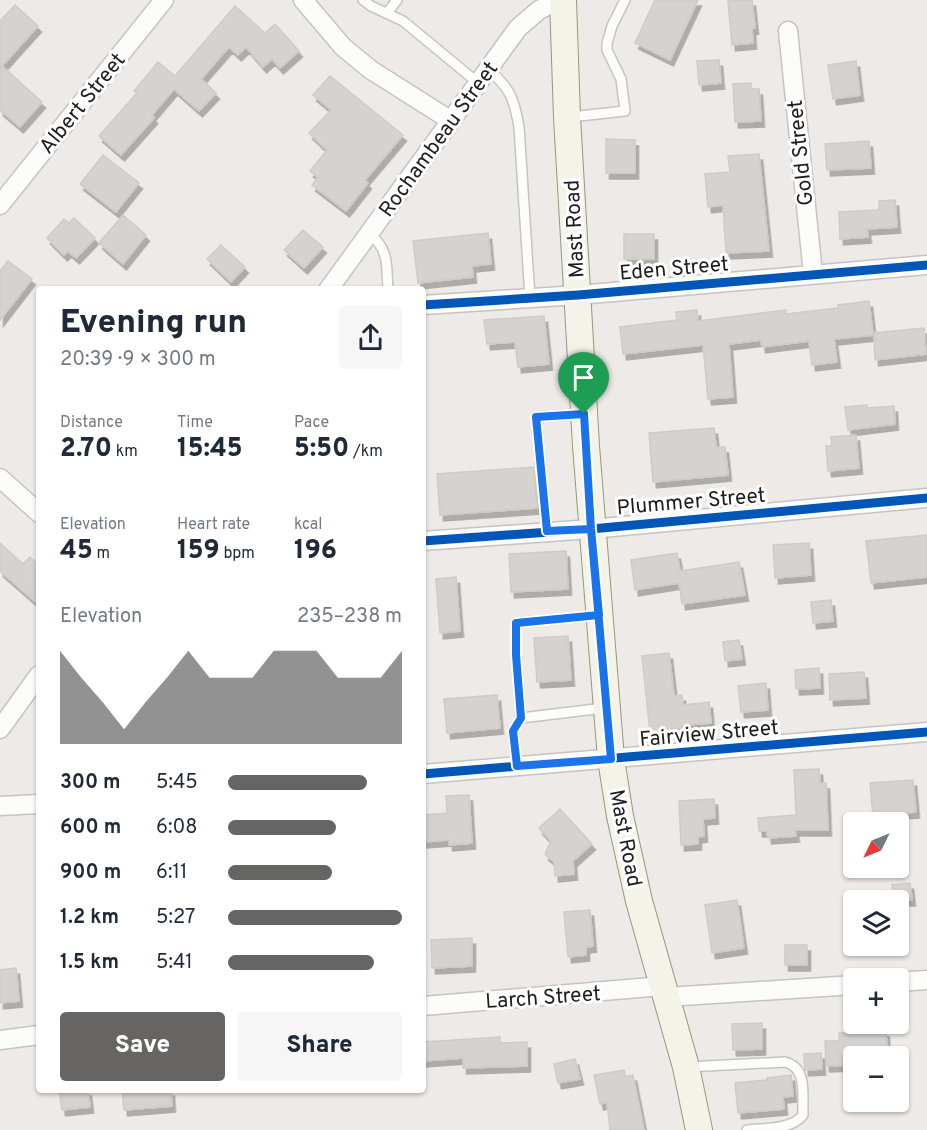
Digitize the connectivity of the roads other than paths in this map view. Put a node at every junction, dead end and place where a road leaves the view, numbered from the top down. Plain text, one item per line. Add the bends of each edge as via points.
1 (164, 0) edge
2 (303, 0) edge
3 (363, 0) edge
4 (397, 0) edge
5 (561, 0) edge
6 (625, 0) edge
7 (387, 13) junction
8 (788, 31) dead end
9 (483, 76) junction
10 (567, 117) junction
11 (450, 120) junction
12 (0, 205) edge
13 (369, 232) junction
14 (927, 265) edge
15 (813, 274) junction
16 (331, 286) edge
17 (388, 286) edge
18 (578, 295) junction
19 (530, 298) junction
20 (426, 305) edge
21 (584, 414) junction
22 (0, 478) edge
23 (927, 498) edge
24 (36, 510) edge
25 (591, 529) junction
26 (547, 531) junction
27 (426, 541) edge
28 (599, 615) junction
29 (36, 679) edge
30 (607, 708) junction
31 (521, 718) junction
32 (0, 729) edge
33 (927, 732) edge
34 (611, 759) junction
35 (517, 766) junction
36 (426, 774) edge
37 (36, 804) edge
38 (0, 806) edge
39 (927, 980) edge
40 (909, 981) edge
41 (843, 985) edge
42 (665, 991) junction
43 (426, 1006) edge
44 (36, 1035) edge
45 (0, 1040) edge
46 (686, 1067) junction
47 (699, 1130) edge
48 (747, 1130) edge

1 - 12 street, Albert Street
2 - 11 street via 343,47 371,70
3 - 7 lane
4 - 7 lane
5 - 9 street, Rochambeau Street via 539,10 518,28
5 - 10 main road, Mast Road
6 - 10 lane via 612,26 607,50 621,79 625,111
7 - 9 lane
8 - 15 street, Gold Street
9 - 11 street, Rochambeau Street
9 - 19 lane via 504,83 516,108
10 - 18 main road, Mast Road
11 - 13 street, Rochambeau Street
13 - 16 street, Rochambeau Street
13 - 17 lane via 381,243 385,254
14 - 15 street, Eden Street
15 - 18 street, Eden Street
18 - 19 street, Eden Street
18 - 21 main road, Mast Road
19 - 20 street, Eden Street
21 - 25 main road, Mast Road
21 - 26 lane via 536,417
22 - 24 street
23 - 25 street, Plummer Street
25 - 26 street, Plummer Street
25 - 28 main road, Mast Road
26 - 27 street, Plummer Street
28 - 30 main road, Mast Road
28 - 31 lane via 516,623
29 - 32 street
30 - 31 lane
30 - 34 main road, Mast Road
31 - 35 lane via 513,731
33 - 34 street, Fairview Street
34 - 35 street, Fairview Street
34 - 42 main road, Mast Road via 639,902
35 - 36 street, Fairview Street
37 - 38 street
39 - 40 street
41 - 42 street, Larch Street
42 - 43 street, Larch Street
42 - 46 main road, Mast Road
44 - 45 street
46 - 47 main road, Mast Road
46 - 48 lane via 794,1064 802,1076 803,1114 792,1124

